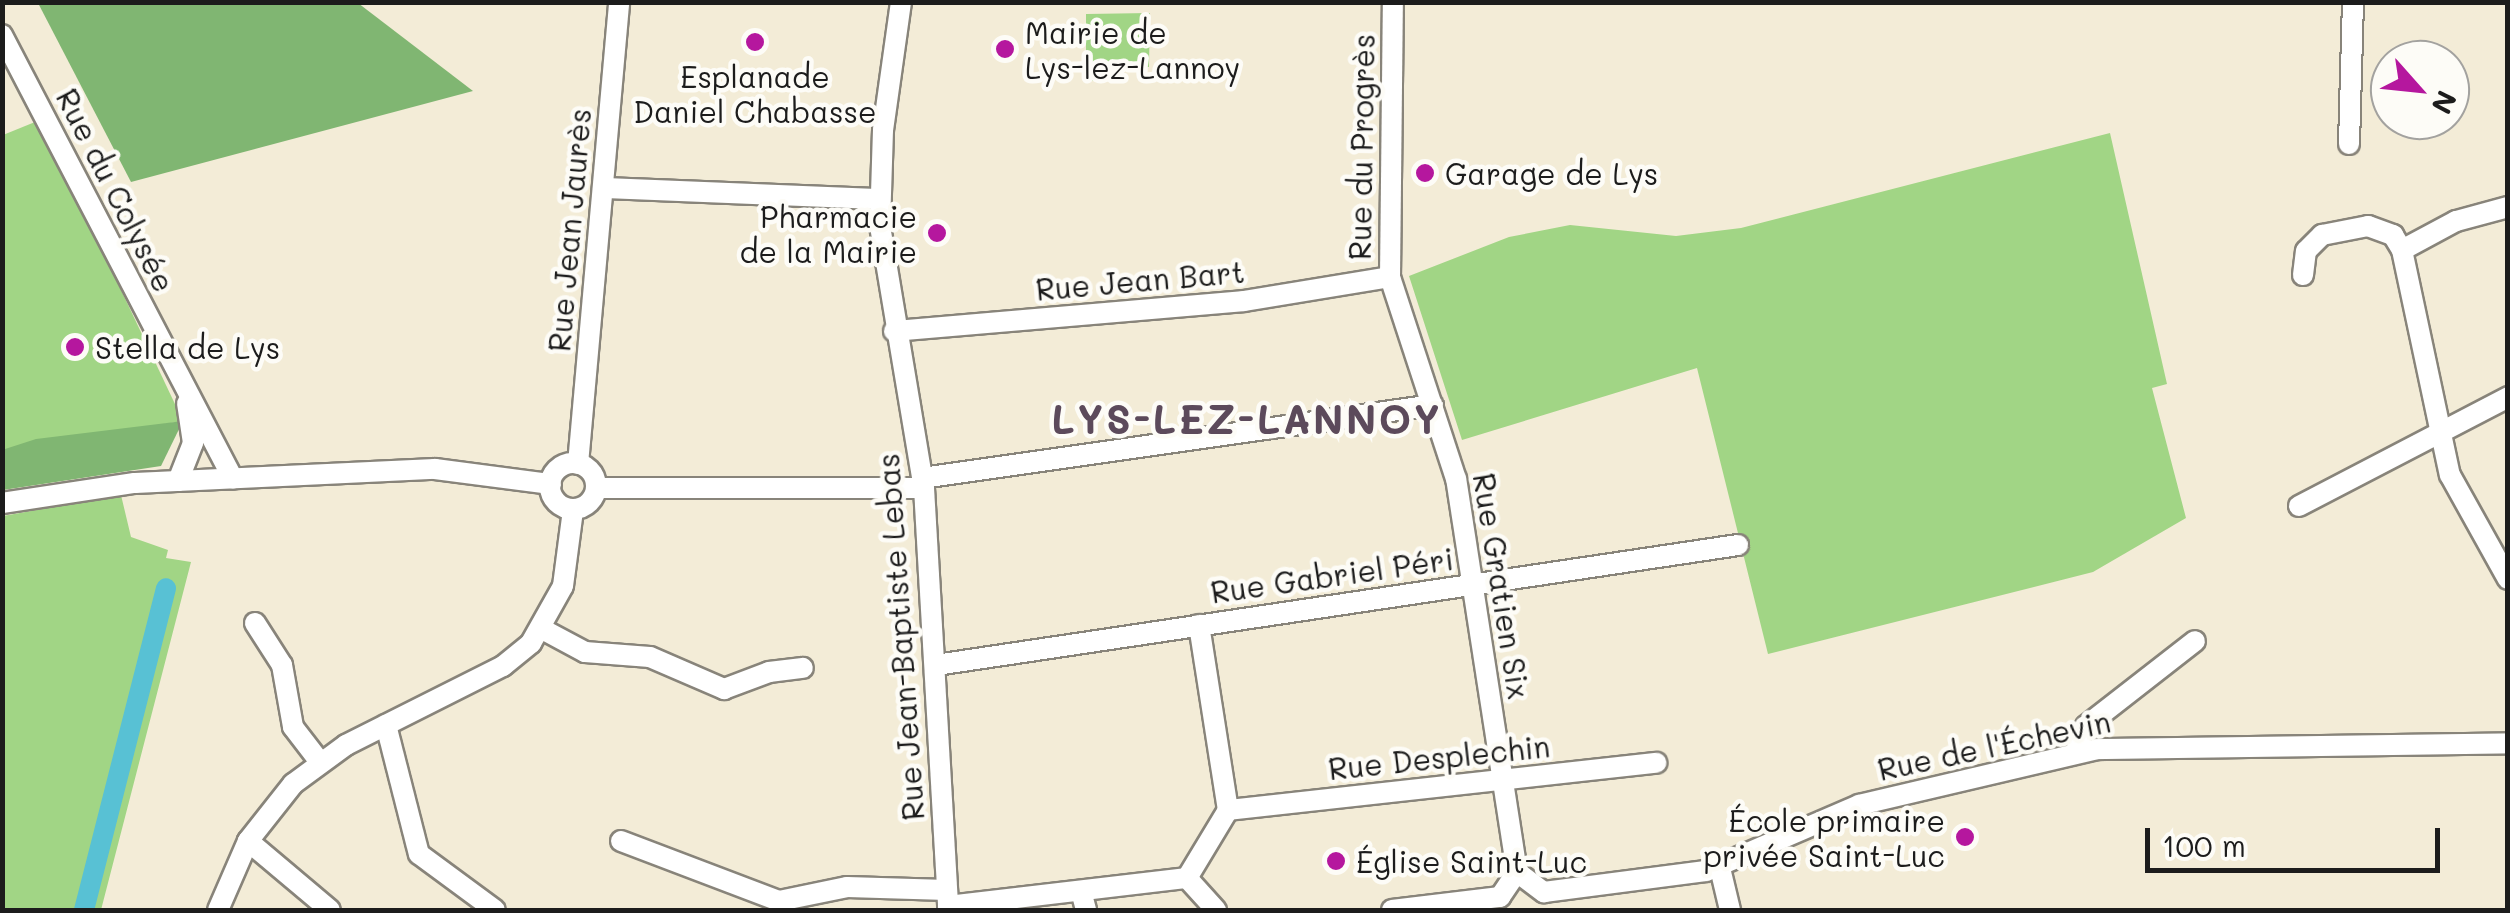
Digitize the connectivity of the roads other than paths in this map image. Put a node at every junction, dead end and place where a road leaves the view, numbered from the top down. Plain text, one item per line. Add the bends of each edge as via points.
1 (619, 2) edge
2 (900, 2) edge
3 (1394, 2) edge
4 (2352, 2) edge
5 (2, 35) edge
6 (2350, 144) dead end
7 (603, 188) junction
8 (880, 199) junction
9 (2508, 207) edge
10 (2402, 250) junction
11 (2303, 275) dead end
12 (1390, 278) junction
13 (894, 332) junction
14 (176, 372) junction
15 (2508, 397) edge
16 (1433, 405) junction
17 (2439, 432) junction
18 (578, 464) junction
19 (233, 478) junction
20 (178, 481) junction
21 (923, 483) junction
22 (550, 484) junction
23 (596, 488) junction
24 (2, 504) edge
25 (2298, 506) dead end
26 (573, 510) junction
27 (1738, 546) dead end
28 (2508, 579) edge
29 (1471, 585) junction
30 (255, 623) dead end
31 (1199, 625) junction
32 (542, 630) junction
33 (2195, 641) dead end
34 (936, 666) junction
35 (803, 668) dead end
36 (386, 725) junction
37 (2508, 743) edge
38 (2075, 752) junction
39 (320, 762) junction
40 (1656, 763) dead end
41 (1504, 780) junction
42 (1228, 810) junction
43 (248, 841) junction
44 (621, 841) dead end
45 (1720, 868) junction
46 (1517, 872) junction
47 (1187, 878) junction
48 (1083, 901) edge
49 (947, 902) edge
50 (1455, 907) edge
51 (218, 910) edge
52 (330, 910) edge
53 (495, 910) edge
54 (1216, 910) edge
55 (1392, 910) edge
56 (1730, 910) edge

1 - 7 street, Rue Jean Jaurès
2 - 8 street, Rue Jean-Baptiste Lebas
3 - 12 street, Rue du Progrès
4 - 6 street
5 - 14 street, Rue du Colysée
7 - 8 street
7 - 18 street, Rue Jean Jaurès
8 - 13 street, Rue Jean-Baptiste Lebas
9 - 10 street via 2456,221
10 - 11 street via 2393,236 2368,226 2322,235 2306,251
10 - 17 street
12 - 13 street, Rue Jean Bart via 1244,301
12 - 16 street, Rue du Progrès
13 - 21 street, Rue Jean-Baptiste Lebas
14 - 19 street, Rue du Colysée
14 - 20 street, Rue du Colysée via 193,423
15 - 17 street
16 - 21 street
16 - 29 street, Rue Gratien Six via 1456,479
17 - 25 street
17 - 28 street via 2450,474
18 - 22 street via 558,469
18 - 23 street via 592,472
19 - 20 street
19 - 22 street via 460,469
20 - 24 street
21 - 23 street
21 - 34 street, Rue Jean-Baptiste Lebas
22 - 26 street via 558,503
23 - 26 street via 589,503
26 - 32 street via 566,576
27 - 29 street, Rue Gabriel Péri
29 - 31 street, Rue Gabriel Péri
29 - 41 street, Rue Gratien Six
30 - 39 street via 282,665 293,726
31 - 34 street, Rue Gabriel Péri
31 - 42 street
32 - 35 street via 584,652 650,657 724,688
32 - 36 street via 503,666
33 - 38 street via 2086,726
34 - 49 street, Rue Jean-Baptiste Lebas
36 - 39 street
36 - 53 street via 419,854
37 - 38 street, Rue de l'Échevin
38 - 45 street, Rue de l'Échevin via 1859,805
39 - 43 street via 274,804
40 - 41 street, Rue Desplechin
41 - 42 street, Rue Desplechin
41 - 46 street
42 - 47 street
43 - 51 street
43 - 52 street
44 - 49 street via 778,901 827,888
45 - 46 street, Rue de l'Échevin via 1544,892
45 - 56 street
46 - 50 street via 1500,897
47 - 48 street
47 - 54 street
48 - 49 street
50 - 55 street

